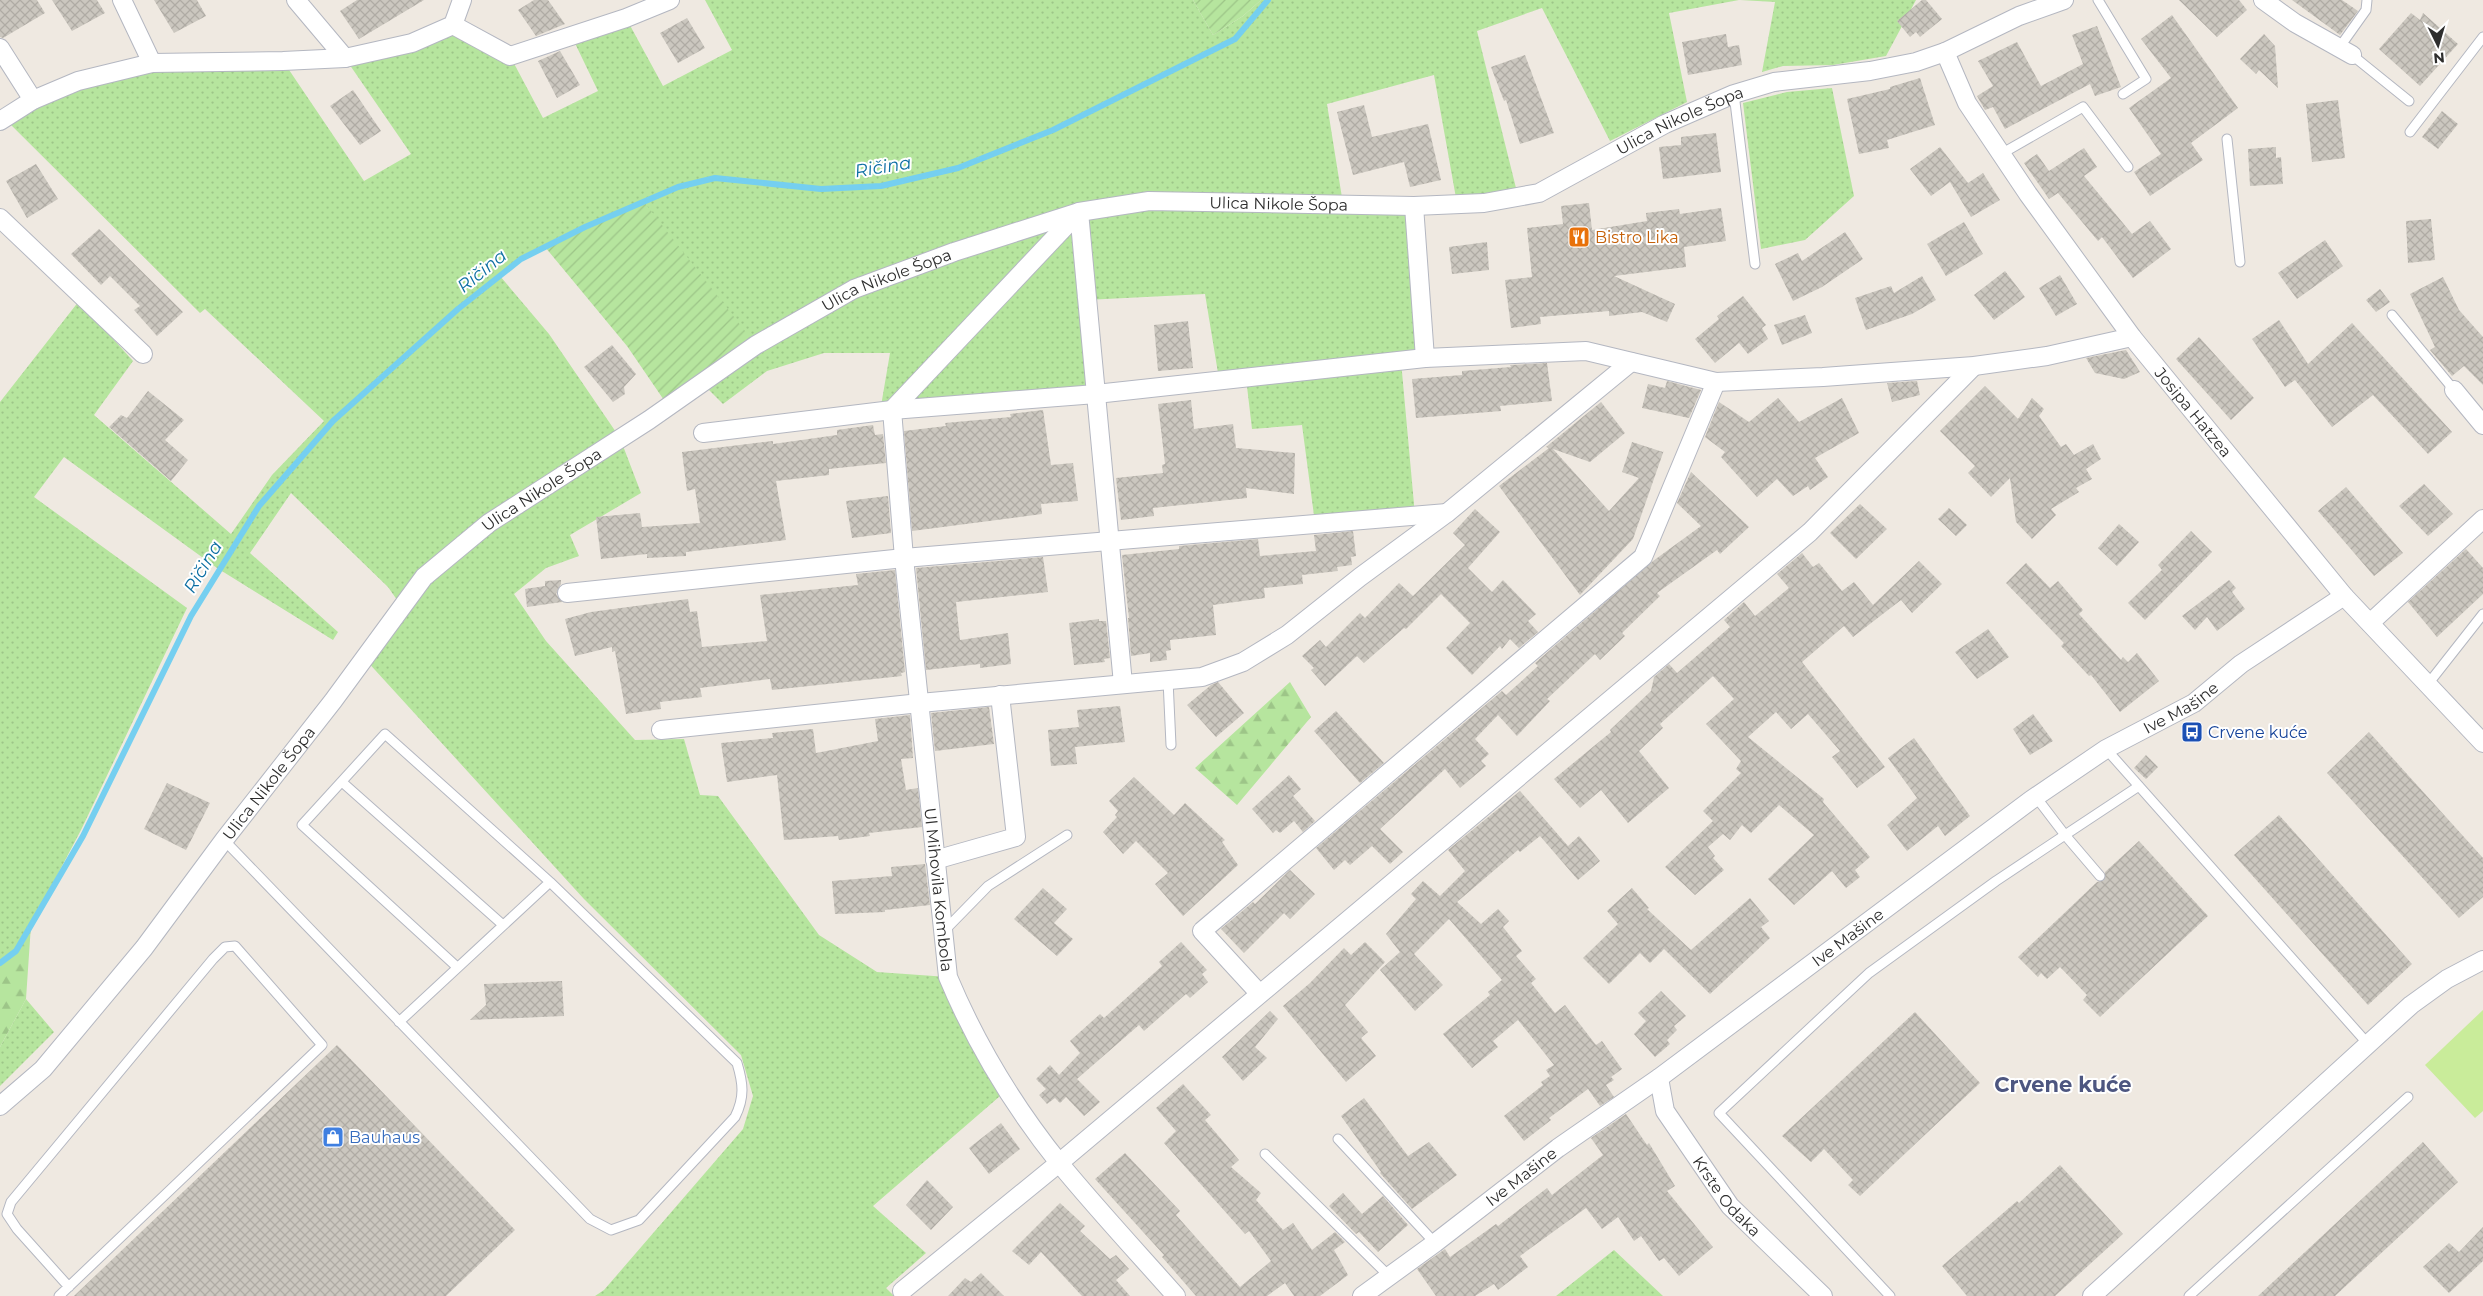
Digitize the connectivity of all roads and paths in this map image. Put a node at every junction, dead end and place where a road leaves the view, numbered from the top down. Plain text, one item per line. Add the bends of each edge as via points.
1 (122, 0) edge
2 (296, 0) edge
3 (462, 0) edge
4 (670, 0) edge
5 (2064, 0) edge
6 (2098, 0) edge
7 (2262, 0) edge
8 (2367, 0) edge
9 (453, 25) junction
10 (2483, 37) edge
11 (0, 48) edge
12 (1945, 52) junction
13 (2346, 52) junction
14 (345, 58) junction
15 (152, 63) junction
16 (1734, 94) junction
17 (2123, 94) dead end
18 (33, 100) junction
19 (2409, 101) dead end
20 (0, 120) edge
21 (2410, 132) dead end
22 (2227, 139) dead end
23 (2001, 154) junction
24 (2128, 167) dead end
25 (1414, 206) junction
26 (1079, 212) junction
27 (0, 218) edge
28 (2240, 262) dead end
29 (1755, 264) dead end
30 (2392, 316) dead end
31 (2132, 336) junction
32 (142, 354) dead end
33 (1425, 358) junction
34 (1631, 362) junction
35 (1974, 366) junction
36 (1716, 382) junction
37 (2454, 390) joint
38 (1096, 394) junction
39 (892, 410) junction
40 (2483, 425) edge
41 (704, 433) dead end
42 (1447, 513) junction
43 (2483, 519) edge
44 (1109, 541) junction
45 (904, 558) junction
46 (567, 593) dead end
47 (2344, 596) junction
48 (2483, 614) edge
49 (2370, 623) junction
50 (1168, 680) junction
51 (1123, 684) junction
52 (2428, 684) junction
53 (1000, 695) junction
54 (920, 703) junction
55 (661, 730) dead end
56 (2483, 743) edge
57 (1171, 745) dead end
58 (2106, 749) junction
59 (342, 782) junction
60 (2139, 786) junction
61 (2036, 797) junction
62 (1067, 835) dead end
63 (2065, 835) junction
64 (224, 840) junction
65 (935, 860) junction
66 (2100, 876) dead end
67 (550, 882) junction
68 (503, 925) junction
69 (943, 932) junction
70 (2483, 960) edge
71 (457, 967) junction
72 (1259, 993) junction
73 (399, 1022) junction
74 (2368, 1044) junction
75 (1659, 1078) junction
76 (2408, 1097) dead end
77 (0, 1106) edge
78 (1338, 1139) dead end
79 (1264, 1154) dead end
80 (1059, 1163) junction
81 (1435, 1243) junction
82 (1390, 1277) junction
83 (69, 1287) junction
84 (902, 1291) dead end
85 (59, 1296) edge
86 (1176, 1296) edge
87 (1362, 1296) edge
88 (1823, 1296) edge
89 (1890, 1296) edge
90 (2092, 1296) edge
91 (2189, 1296) edge

1 - 15 street
2 - 14 street
3 - 9 street
4 - 9 street via 510,56
5 - 12 street, Ulica Nikole Šopa via 2019,16
6 - 17 lane via 2146,79
7 - 13 street
8 - 13 lane via 2366,10
9 - 14 street via 412,43
10 - 21 lane
11 - 18 street
12 - 16 street, Ulica Nikole Šopa via 1916,62 1774,82
12 - 23 street, Josipa Hatzea via 1967,103
13 - 19 lane
14 - 15 street
15 - 18 street via 78,81
16 - 25 street, Ulica Nikole Šopa via 1664,124 1539,193 1484,203
16 - 29 lane
18 - 20 street
22 - 28 lane
23 - 24 lane via 2083,107
23 - 31 street, Josipa Hatzea
25 - 26 street, Ulica Nikole Šopa via 1149,201
25 - 33 street
26 - 38 street
26 - 39 street
26 - 64 street, Ulica Nikole Šopa via 954,252 854,289 756,345 649,420 489,523 424,577 333,701
27 - 32 street
30 - 37 lane
31 - 35 street via 2047,356
31 - 47 street, Josipa Hatzea
33 - 34 street via 1586,351
33 - 38 street
34 - 36 street
34 - 42 street
35 - 36 street
35 - 72 street via 1810,532
36 - 72 street via 1643,556 1202,931
37 - 40 street
38 - 39 street
38 - 44 street
39 - 41 street
39 - 45 street, Ul Mihovila Kombola
42 - 44 street
42 - 50 street via 1287,635 1242,662 1202,677
43 - 49 street
44 - 45 street
44 - 51 street
45 - 46 street
45 - 54 street, Ul Mihovila Kombola
47 - 49 street, Josipa Hatzea
47 - 58 street, Ive Mašine via 2241,664 2194,703
48 - 52 lane
49 - 52 street, Josipa Hatzea
50 - 51 street
50 - 57 lane
51 - 53 street
52 - 56 street, Josipa Hatzea
53 - 54 street
53 - 65 street via 1016,837
54 - 55 street
54 - 65 street, Ul Mihovila Kombola
58 - 60 lane
58 - 61 street, Ive Mašine
59 - 67 lane via 385,734
59 - 68 lane
59 - 71 lane via 302,825
60 - 63 lane
60 - 74 lane
61 - 63 lane
61 - 75 street, Ive Mašine
62 - 69 lane via 988,886
63 - 66 lane
63 - 89 lane via 1996,880 1869,973 1719,1114
64 - 73 lane
64 - 77 street, Ulica Nikole Šopa via 144,948 43,1069
65 - 69 street, Ul Mihovila Kombola
67 - 68 lane
67 - 73 lane via 737,1062 744,1084 742,1103 735,1117 639,1220 611,1230 590,1219
68 - 71 lane
69 - 80 street, Ul Mihovila Kombola via 948,977 966,1020 1008,1090
70 - 74 street via 2447,979 2410,1005
71 - 73 lane
72 - 80 street
74 - 90 street
75 - 81 street, Ive Mašine via 1558,1148
75 - 88 street, Krste Odaka via 1665,1111 1730,1206
76 - 91 lane
78 - 81 lane
79 - 82 lane
80 - 84 street
80 - 86 street, Ul Mihovila Kombola
81 - 82 street, Ive Mašine
82 - 87 street, Ive Mašine
83 - 83 lane via 322,1046 235,946 226,947 213,959 11,1202 7,1214 17,1229
83 - 85 lane

